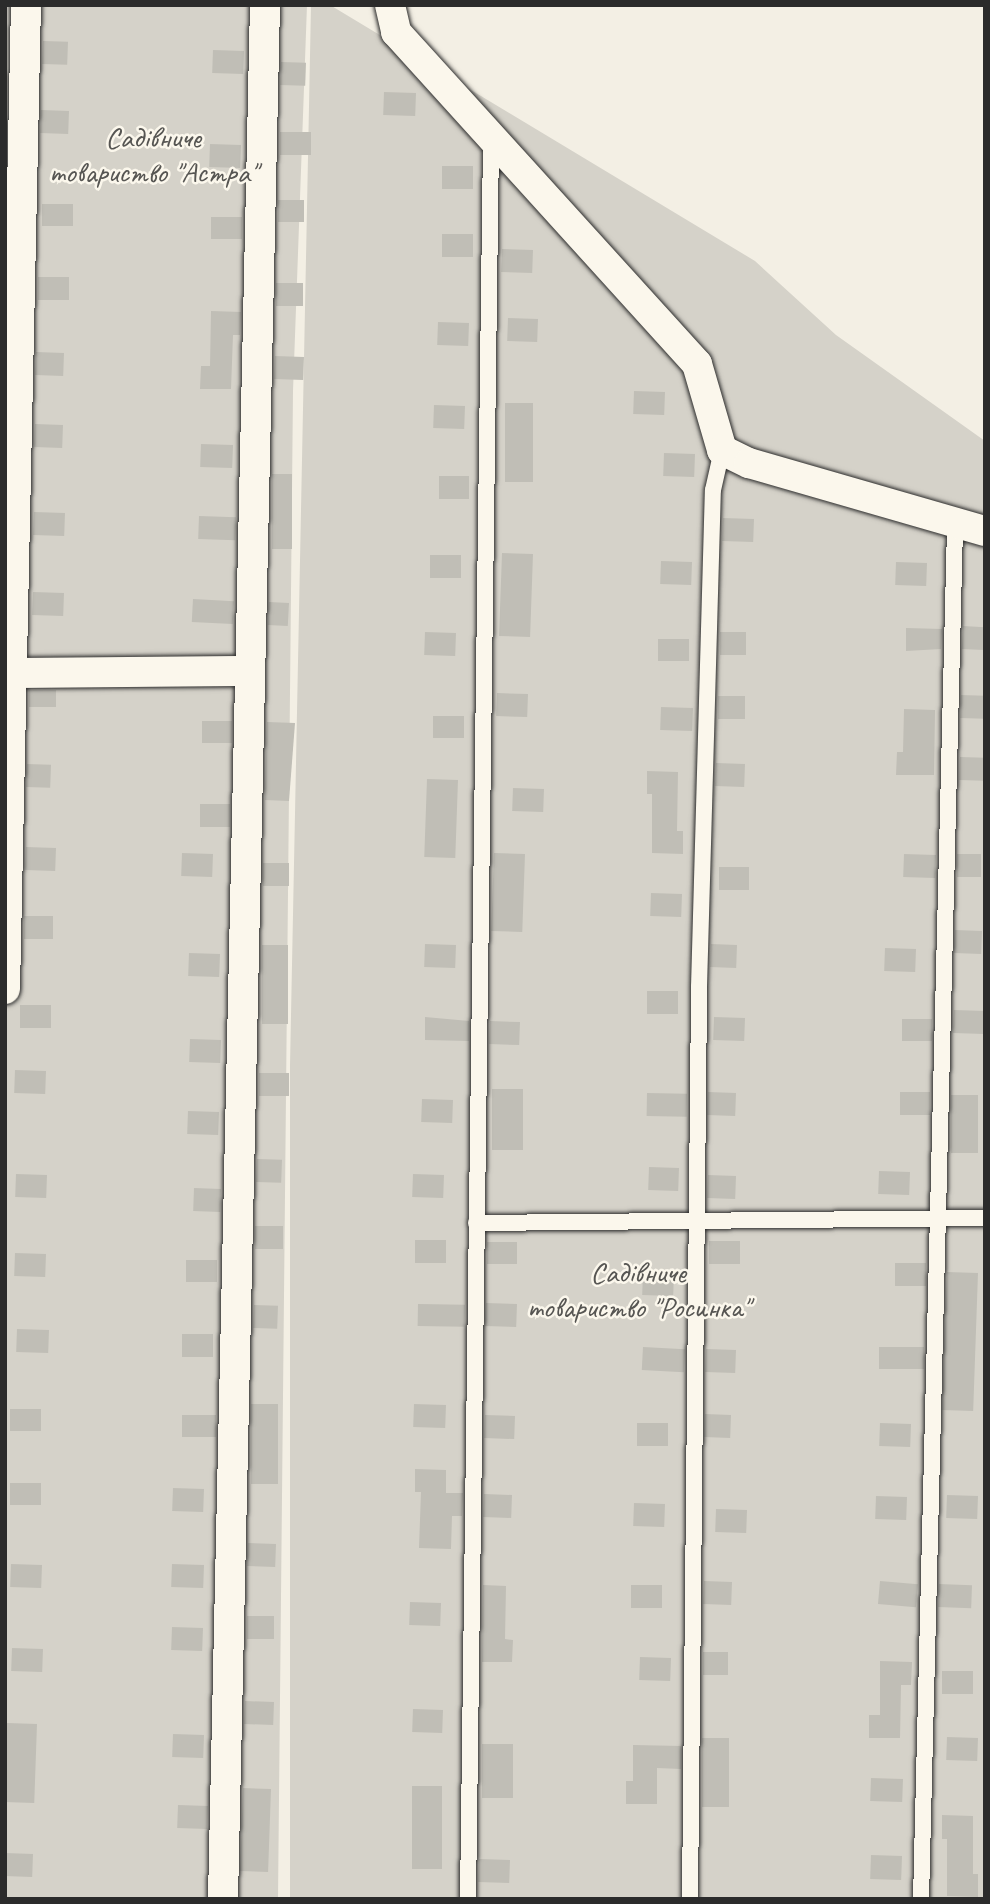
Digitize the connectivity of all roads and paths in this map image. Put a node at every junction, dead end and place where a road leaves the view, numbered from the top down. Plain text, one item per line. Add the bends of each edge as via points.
1 (26, 5) edge
2 (265, 5) edge
3 (390, 5) edge
4 (491, 134) junction
5 (722, 450) junction
6 (955, 524) junction
7 (985, 531) edge
8 (250, 671) junction
9 (8, 673) edge
10 (5, 989) edge
11 (938, 1217) junction
12 (985, 1218) edge
13 (699, 1219) junction
14 (476, 1223) junction
15 (223, 1899) edge
16 (468, 1899) edge
17 (690, 1899) edge
18 (921, 1899) edge

1 - 9 street
2 - 8 street
3 - 4 street via 396,32
4 - 5 street via 697,365
4 - 14 lane
5 - 6 street via 750,463
5 - 13 lane via 713,490 699,987
6 - 7 street
6 - 11 lane
8 - 9 street
8 - 15 street
9 - 10 street
11 - 12 lane
11 - 13 lane
11 - 18 lane
13 - 14 lane
13 - 17 lane
14 - 16 lane

